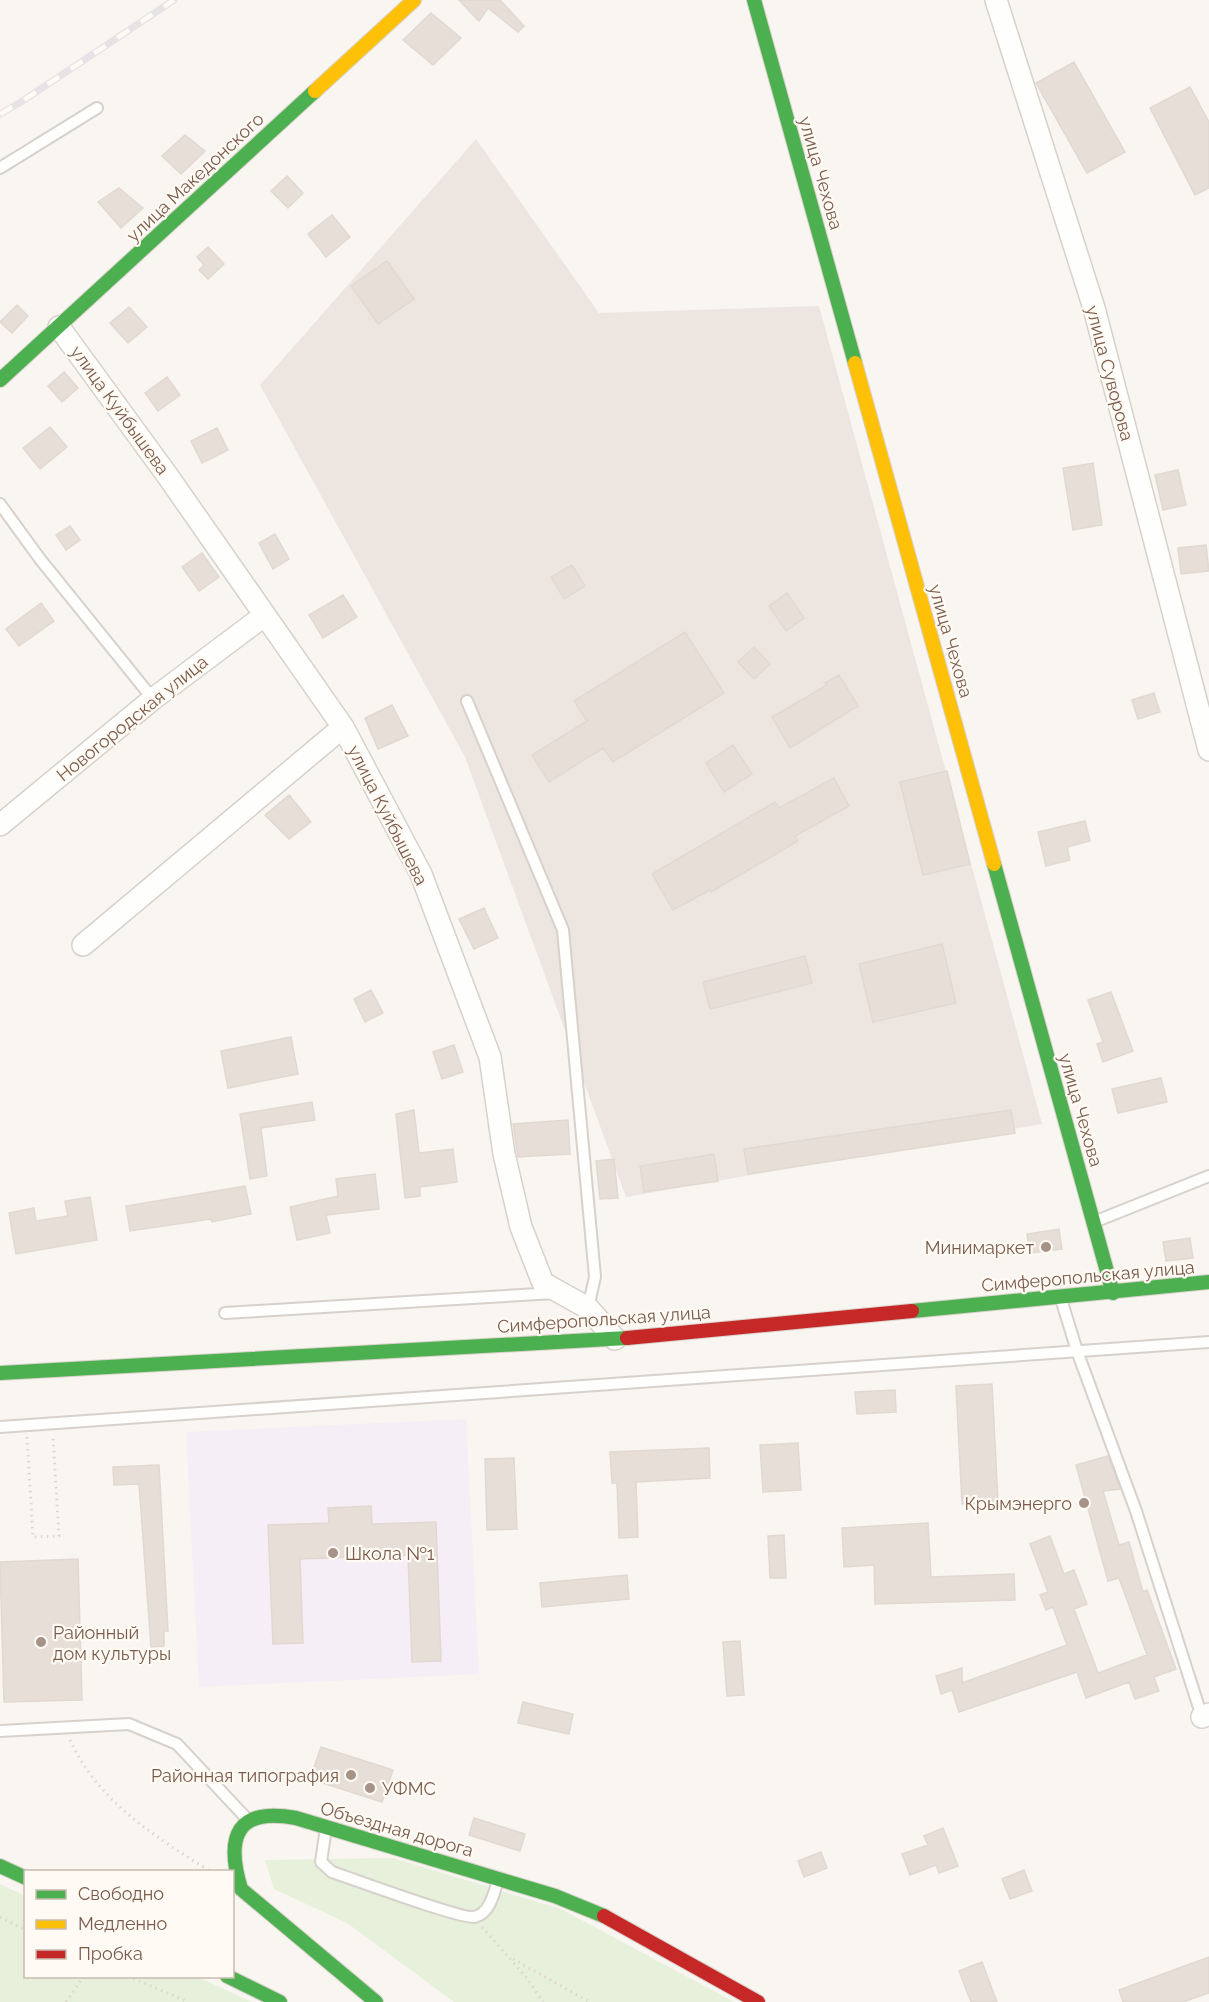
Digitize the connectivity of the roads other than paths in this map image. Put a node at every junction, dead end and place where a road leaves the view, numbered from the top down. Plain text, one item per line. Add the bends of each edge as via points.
1 (414, 0) edge
2 (754, 0) edge
3 (996, 0) edge
4 (97, 108) dead end
5 (0, 168) edge
6 (59, 327) junction
7 (0, 380) edge
8 (0, 504) edge
9 (265, 615) junction
10 (153, 699) junction
11 (466, 701) dead end
12 (343, 728) junction
13 (1209, 750) edge
14 (0, 825) edge
15 (83, 945) dead end
16 (1209, 1176) edge
17 (1094, 1222) junction
18 (1209, 1282) edge
19 (562, 1293) junction
20 (1113, 1293) junction
21 (1061, 1297) junction
22 (588, 1308) junction
23 (225, 1313) dead end
24 (615, 1339) junction
25 (1209, 1342) edge
26 (1077, 1351) junction
27 (0, 1373) edge
28 (0, 1427) edge
29 (1206, 1715) edge
30 (0, 1731) edge
31 (249, 1821) junction
32 (327, 1827) junction
33 (0, 1866) edge
34 (234, 1870) edge
35 (234, 1871) edge
36 (24, 1877) edge
37 (499, 1878) junction
38 (229, 1978) edge
39 (280, 2002) edge
40 (376, 2002) edge
41 (758, 2002) edge

1 - 6 main road, улица Македонского
2 - 17 main road, улица Чехова
3 - 13 street, улица Суворова via 1094,308
4 - 5 lane
6 - 7 main road, улица Македонского
6 - 9 street, улица Куйбышева
8 - 10 lane
9 - 10 street, Новогородская улица
9 - 12 street, улица Куйбышева
10 - 14 street, Новогородская улица
11 - 22 lane via 563,930 595,1277
12 - 15 street
12 - 19 street, улица Куйбышева via 421,874 452,953 490,1057 504,1154 521,1227 543,1283
16 - 17 lane
17 - 20 main road, улица Чехова
18 - 20 main road, Симферопольская улица
19 - 22 street, улица Куйбышева
19 - 23 lane
20 - 21 main road, Симферопольская улица
21 - 24 main road, Симферопольская улица
21 - 26 lane
22 - 24 street, улица Куйбышева
24 - 27 main road, Симферопольская улица
25 - 26 lane
26 - 28 lane
26 - 29 lane
30 - 31 lane via 129,1724 177,1744
31 - 32 main road, Объездная дорога via 272,1814
31 - 34 main road via 238,1834 233,1849
32 - 37 main road, Объездная дорога
32 - 37 lane via 321,1862 332,1872 473,1917 483,1913 492,1901
33 - 36 main road
35 - 40 main road via 240,1889
37 - 41 main road, Объездная дорога via 610,1919
38 - 39 main road

